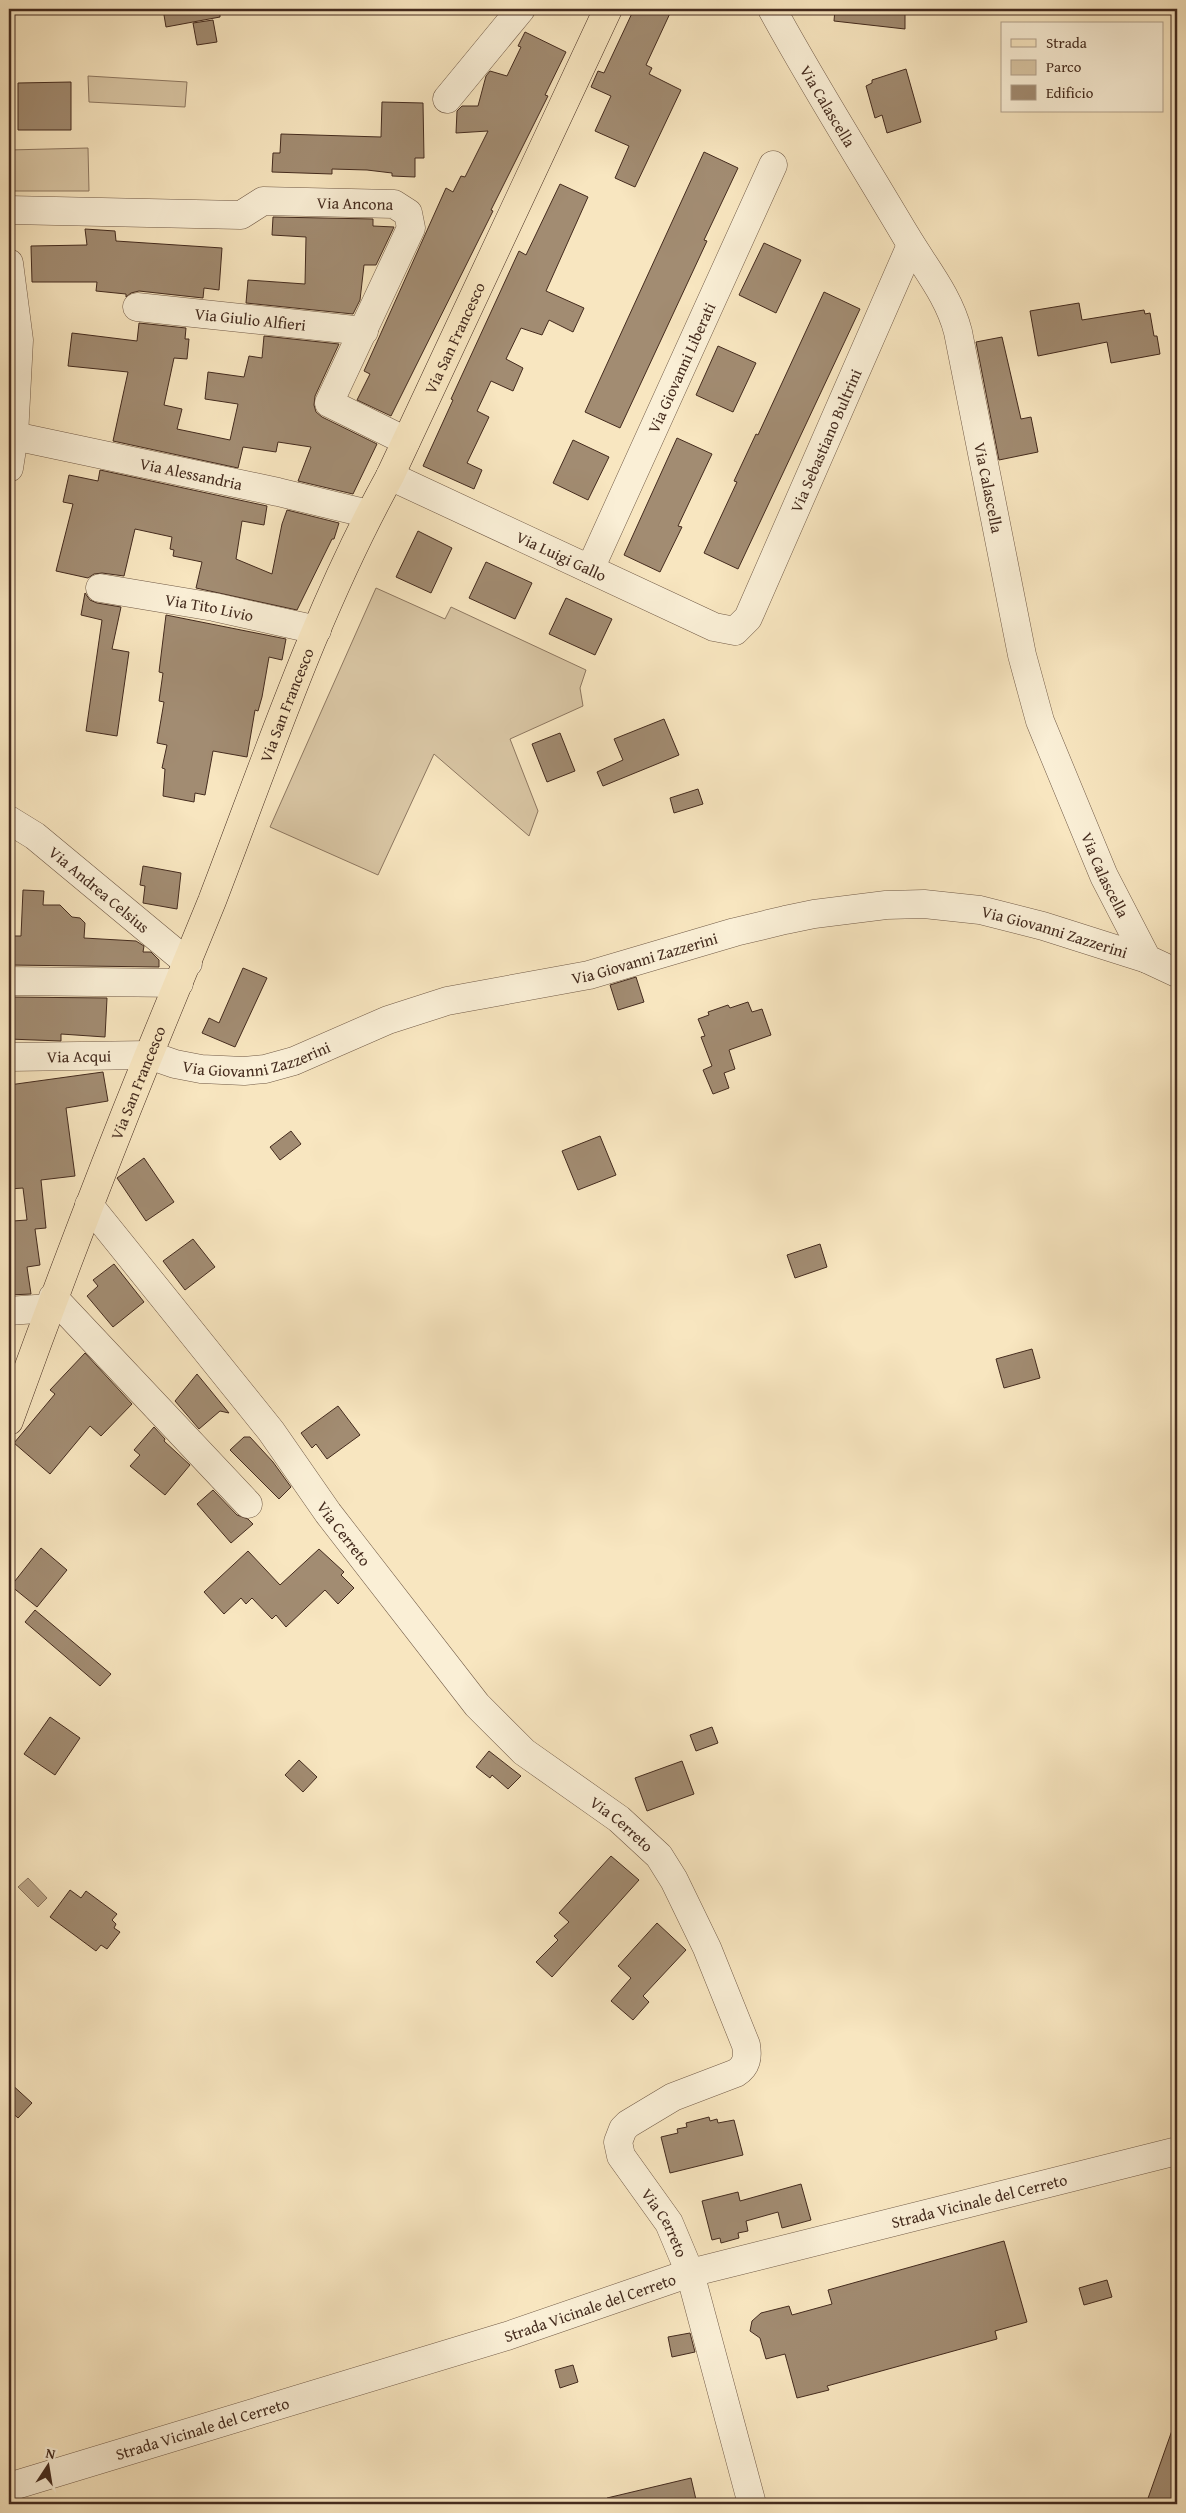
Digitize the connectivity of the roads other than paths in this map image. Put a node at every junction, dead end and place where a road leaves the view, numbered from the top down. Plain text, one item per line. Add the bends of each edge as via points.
1 (521, 9) edge
2 (608, 9) edge
3 (772, 9) edge
4 (447, 99) dead end
5 (773, 165) dead end
6 (9, 210) edge
7 (911, 245) junction
8 (9, 262) edge
9 (136, 307) dead end
10 (364, 331) junction
11 (14, 340) edge
12 (14, 436) junction
13 (406, 441) junction
14 (9, 468) edge
15 (390, 476) junction
16 (369, 514) junction
17 (590, 569) junction
18 (100, 588) dead end
19 (318, 630) junction
20 (734, 631) joint
21 (9, 820) edge
22 (1147, 959) junction
23 (184, 973) junction
24 (1177, 973) edge
25 (9, 981) edge
26 (149, 1055) junction
27 (9, 1057) edge
28 (89, 1205) junction
29 (51, 1303) junction
30 (9, 1311) edge
31 (9, 1421) edge
32 (248, 1504) dead end
33 (1177, 2151) edge
34 (690, 2273) junction
35 (9, 2487) edge
36 (752, 2504) edge

1 - 4 street
2 - 13 main road, Via San Francesco
3 - 7 street, Via Calascella
5 - 17 street, Via Giovanni Liberati
6 - 10 street, Via Ancona via 241,215 263,201 394,204 408,213 411,228
7 - 20 street, Via Sebastiano Bultrini via 748,618
7 - 22 street, Via Calascella via 938,284 956,323 1033,700 1104,876
8 - 11 street
9 - 10 street, Via Giulio Alfieri
10 - 13 street, Via Ancona via 329,403
11 - 12 street
12 - 14 street
12 - 16 street, Via Alessandria
13 - 15 main road, Via San Francesco
15 - 16 main road, Via San Francesco
15 - 17 street, Via Luigi Gallo
16 - 19 main road, Via San Francesco
17 - 20 street, Via Luigi Gallo via 714,627
18 - 19 street, Via Tito Livio via 214,606
19 - 23 main road, Via San Francesco
21 - 23 street, Via Andrea Celsius via 35,836
22 - 24 street
22 - 26 street, Via Giovanni Zazzerini via 980,910 924,904 868,907 760,926 580,978 432,1005 275,1067 244,1071 210,1070 182,1066
23 - 25 street
23 - 26 main road, Via San Francesco
26 - 27 street, Via Acqui
26 - 28 main road, Via San Francesco
28 - 29 main road, Via San Francesco
28 - 34 street, Via Cerreto via 271,1431 328,1513 477,1705 524,1752 631,1828 665,1864 710,1956 747,2052 743,2069 662,2103 628,2124 620,2135 621,2156 669,2222
29 - 30 street
29 - 31 main road, Via San Francesco
29 - 32 street
33 - 34 street, Strada Vicinale del Cerreto
34 - 35 street, Strada Vicinale del Cerreto via 507,2336
34 - 36 street, Via Cerreto

